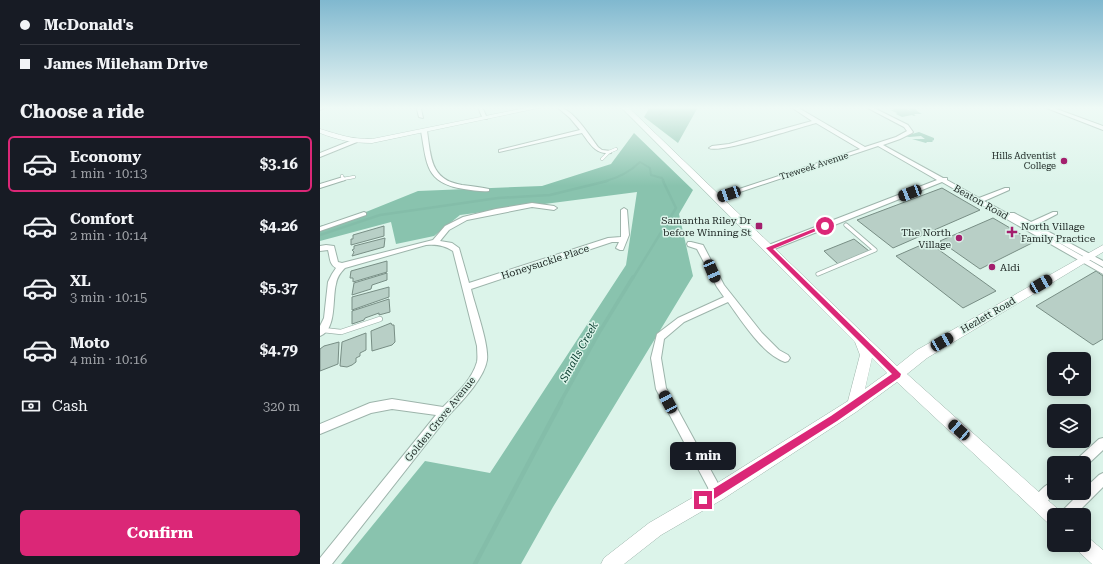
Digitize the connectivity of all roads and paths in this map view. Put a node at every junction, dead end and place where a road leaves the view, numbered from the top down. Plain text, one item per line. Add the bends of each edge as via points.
1 (326, 133) edge
2 (413, 133) edge
3 (424, 133) edge
4 (573, 133) edge
5 (585, 133) edge
6 (651, 133) edge
7 (773, 133) edge
8 (837, 133) edge
9 (907, 133) edge
10 (355, 141) junction
11 (881, 144) junction
12 (712, 148) dead end
13 (616, 149) dead end
14 (864, 149) junction
15 (502, 150) dead end
16 (609, 152) junction
17 (320, 155) edge
18 (602, 159) dead end
19 (354, 177) dead end
20 (343, 178) joint
21 (944, 179) junction
22 (320, 186) edge
23 (1006, 189) dead end
24 (487, 190) dead end
25 (717, 198) junction
26 (981, 200) junction
27 (554, 208) dead end
28 (624, 210) dead end
29 (1055, 213) dead end
30 (364, 214) dead end
31 (846, 225) dead end
32 (1029, 226) junction
33 (320, 229) edge
34 (624, 239) junction
35 (435, 242) junction
36 (691, 244) dead end
37 (320, 248) edge
38 (620, 248) dead end
39 (769, 248) junction
40 (1103, 248) edge
41 (1086, 258) junction
42 (1103, 264) edge
43 (342, 266) junction
44 (1103, 271) edge
45 (818, 274) dead end
46 (467, 287) junction
47 (729, 298) junction
48 (380, 319) dead end
49 (321, 331) edge
50 (861, 339) junction
51 (785, 358) dead end
52 (897, 374) junction
53 (854, 405) junction
54 (445, 412) junction
55 (320, 429) edge
56 (1103, 443) edge
57 (1089, 456) edge
58 (1103, 479) edge
59 (717, 492) junction
60 (1047, 494) edge
61 (1038, 502) junction
62 (1073, 508) edge
63 (1047, 510) edge
64 (1091, 551) edge
65 (1103, 562) edge
66 (324, 564) edge
67 (610, 564) edge

1 - 10 main road
2 - 10 main road via 380,140
3 - 24 street via 431,166 439,178 452,184
4 - 15 street
5 - 16 street via 596,148
6 - 25 main road
7 - 12 street via 729,146
8 - 14 street
9 - 11 street, Treweek Avenue
10 - 17 street
11 - 14 street, Treweek Avenue
11 - 21 street, Beaton Road
13 - 16 lane
14 - 25 street, Treweek Avenue
16 - 18 lane
19 - 20 lane
20 - 22 street
21 - 26 street, Beaton Road
21 - 39 street
23 - 26 street
25 - 39 main road
26 - 32 street, Beaton Road
27 - 35 street via 532,205 465,218 447,228
28 - 34 street
29 - 32 street
30 - 33 street
31 - 45 lane via 875,250
32 - 41 street, Beaton Road
34 - 38 street
34 - 46 street, Honeysuckle Place via 611,240
35 - 43 street, Golden Grove Avenue
35 - 46 street, Golden Grove Avenue via 450,245 456,250
36 - 47 street via 700,247 705,253 716,279
37 - 43 street via 331,248 334,263
39 - 50 main road
40 - 41 main road, Hezlett Road
41 - 42 street
41 - 44 street
41 - 52 main road, Hezlett Road via 922,354
43 - 49 street via 331,280 329,313
46 - 54 street, Golden Grove Avenue via 482,346 482,361 466,390
47 - 51 street via 770,347
47 - 59 street via 681,320 660,337 656,358 661,389
48 - 49 lane via 341,332
50 - 52 main road
50 - 53 main road via 866,355
52 - 53 main road, Hezlett Road
52 - 61 main road
53 - 59 main road, Hezlett Road
54 - 55 street via 392,404 370,408
54 - 66 street, Golden Grove Avenue
56 - 57 street
58 - 62 street
59 - 67 main road, Hezlett Road via 654,529
60 - 61 street
61 - 63 main road
64 - 65 main road

